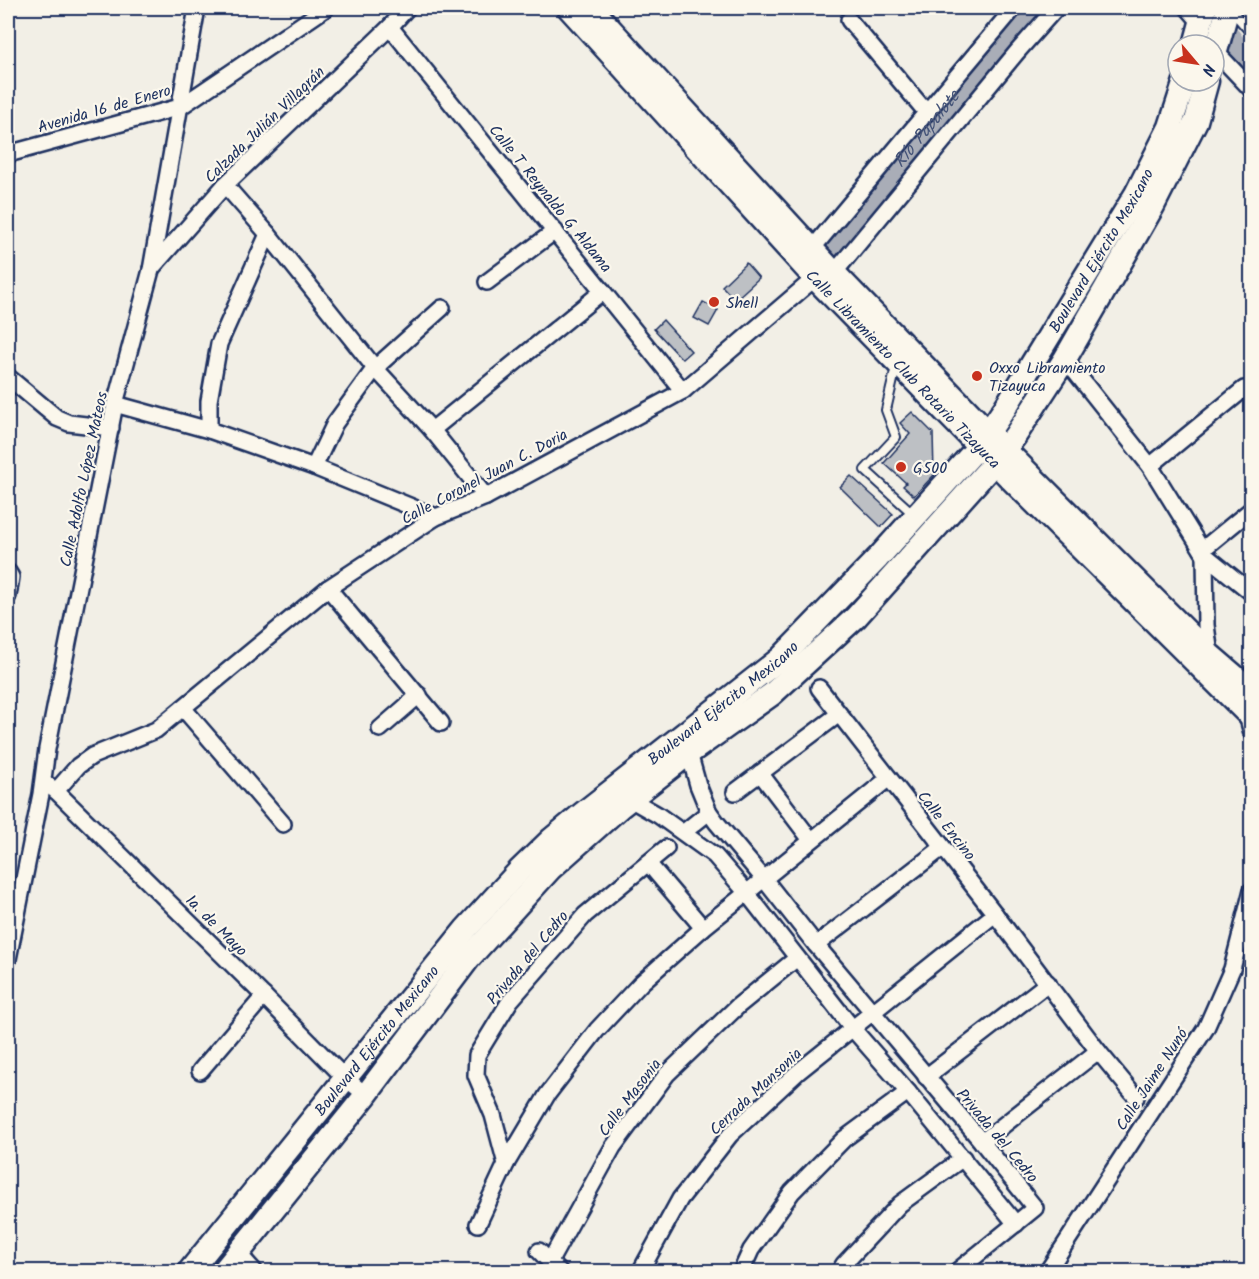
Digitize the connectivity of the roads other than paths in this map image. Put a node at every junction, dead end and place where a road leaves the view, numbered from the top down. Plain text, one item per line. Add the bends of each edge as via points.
1 (197, 8) edge
2 (326, 8) edge
3 (407, 8) edge
4 (569, 8) edge
5 (591, 8) edge
6 (1014, 8) edge
7 (1056, 8) edge
8 (1229, 8) edge
9 (1198, 13) edge
10 (849, 20) dead end
11 (390, 27) junction
12 (1203, 33) edge
13 (1217, 33) edge
14 (1251, 34) edge
15 (1226, 68) edge
16 (1251, 90) edge
17 (1181, 93) edge
18 (1204, 93) edge
19 (180, 107) junction
20 (927, 113) junction
21 (8, 154) edge
22 (225, 185) junction
23 (1145, 200) junction
24 (555, 231) junction
25 (268, 234) junction
26 (812, 249) junction
27 (151, 270) junction
28 (824, 275) junction
29 (487, 282) dead end
30 (603, 291) junction
31 (442, 308) dead end
32 (1065, 359) junction
33 (897, 362) junction
34 (375, 368) junction
35 (8, 377) edge
36 (1244, 389) dead end
37 (684, 391) junction
38 (116, 404) junction
39 (111, 428) junction
40 (209, 430) junction
41 (432, 430) junction
42 (984, 439) junction
43 (1000, 456) junction
44 (1150, 466) junction
45 (314, 467) junction
46 (486, 497) junction
47 (1251, 509) edge
48 (436, 518) junction
49 (912, 520) junction
50 (1203, 553) junction
51 (8, 572) edge
52 (328, 588) junction
53 (1251, 593) edge
54 (8, 597) edge
55 (1210, 655) junction
56 (819, 688) dead end
57 (1251, 691) edge
58 (419, 695) junction
59 (183, 708) junction
60 (839, 714) junction
61 (1250, 722) edge
62 (441, 723) dead end
63 (380, 729) dead end
64 (689, 753) junction
65 (760, 773) junction
66 (889, 778) junction
67 (42, 781) junction
68 (56, 791) junction
69 (735, 792) dead end
70 (630, 799) junction
71 (709, 812) junction
72 (283, 824) dead end
73 (684, 832) junction
74 (811, 840) junction
75 (733, 841) junction
76 (666, 848) dead end
77 (942, 848) junction
78 (714, 855) junction
79 (648, 863) junction
80 (764, 879) junction
81 (1251, 890) edge
82 (746, 892) junction
83 (994, 914) junction
84 (703, 928) junction
85 (816, 945) junction
86 (797, 958) junction
87 (8, 959) edge
88 (1048, 983) junction
89 (264, 996) junction
90 (872, 1012) junction
91 (853, 1029) junction
92 (1098, 1051) junction
93 (200, 1071) dead end
94 (344, 1077) junction
95 (926, 1077) junction
96 (908, 1092) junction
97 (366, 1095) junction
98 (1136, 1097) dead end
99 (982, 1142) junction
100 (963, 1158) junction
101 (506, 1164) junction
102 (478, 1224) dead end
103 (1016, 1224) junction
104 (238, 1253) junction
105 (550, 1261) edge
106 (189, 1272) edge
107 (223, 1272) edge
108 (255, 1272) edge
109 (640, 1272) edge
110 (741, 1272) edge
111 (838, 1272) edge
112 (956, 1272) edge
113 (1047, 1272) edge

1 - 19 street, Calle Adolfo López Mateos
2 - 19 street, Avenida 16 de Enero
3 - 11 street, Calzada Julián Villagrán
4 - 28 main road, Calle Libramiento Club Rotario Tizayuca
5 - 26 main road, Calle Libramiento Club Rotario Tizayuca
6 - 20 street
7 - 28 street, Calle Coronel Juan C. Doria
8 - 13 main road
8 - 14 lane
9 - 12 main road
10 - 20 street
11 - 22 street, Calzada Julián Villagrán
11 - 24 street, Calle T Reynaldo G Aldama
15 - 16 street
17 - 23 main road, Boulevard Ejército Mexicano
18 - 23 main road, Boulevard Ejército Mexicano via 1196,121
19 - 21 street, Avenida 16 de Enero
19 - 27 street, Calle Adolfo López Mateos
20 - 26 street
22 - 25 street
22 - 27 street, Calzada Julián Villagrán
23 - 32 main road, Boulevard Ejército Mexicano
23 - 42 main road, Boulevard Ejército Mexicano
24 - 29 street
24 - 30 street, Calle T Reynaldo G Aldama
25 - 34 street
25 - 40 street via 219,344 209,401
26 - 28 main road, Calle Libramiento Club Rotario Tizayuca
27 - 38 street, Calle Adolfo López Mateos
28 - 33 main road, Calle Libramiento Club Rotario Tizayuca
28 - 37 street, Calle Coronel Juan C. Doria
28 - 42 main road, Calle Libramiento Club Rotario Tizayuca
30 - 37 street, Calle T Reynaldo G Aldama
30 - 41 street
31 - 34 street
32 - 43 main road, Boulevard Ejército Mexicano
32 - 44 street
33 - 42 main road, Calle Libramiento Club Rotario Tizayuca
33 - 49 lane via 886,410 896,437 866,470 909,510
34 - 41 street
34 - 45 street via 335,423
35 - 39 street via 57,418
36 - 44 street
37 - 46 street, Calle Coronel Juan C. Doria
38 - 39 street, Calle Adolfo López Mateos
38 - 40 street
39 - 67 street, Calle Adolfo López Mateos
40 - 45 street
41 - 46 street
42 - 43 main road, Calle Libramiento Club Rotario Tizayuca
42 - 49 main road, Boulevard Ejército Mexicano
43 - 55 main road, Calle Libramiento Club Rotario Tizayuca
43 - 61 main road, Calle Libramiento Club Rotario Tizayuca
43 - 64 main road, Boulevard Ejército Mexicano via 856,617 772,694
44 - 50 street
45 - 48 street
46 - 48 street, Calle Coronel Juan C. Doria
47 - 50 street
48 - 52 street, Calle Coronel Juan C. Doria
49 - 94 main road, Boulevard Ejército Mexicano via 782,658 582,814 519,871
50 - 53 street
50 - 55 street
51 - 54 street
52 - 58 street
52 - 59 street, Calle Coronel Juan C. Doria
55 - 57 main road, Calle Libramiento Club Rotario Tizayuca
56 - 60 street, Calle Encino
58 - 62 street
58 - 63 street
59 - 68 street, Calle Coronel Juan C. Doria via 156,730 92,756
59 - 72 street
60 - 65 street
60 - 66 street, Calle Encino
64 - 70 main road, Boulevard Ejército Mexicano
64 - 71 street, Privada del Cedro
65 - 69 street
65 - 74 street
66 - 74 street
66 - 77 street, Calle Encino
67 - 68 street, 1a. de Mayo
67 - 87 street, Calle Adolfo López Mateos
68 - 89 street, 1a. de Mayo
70 - 73 street
70 - 97 main road, Boulevard Ejército Mexicano via 550,869 469,958
71 - 73 street
71 - 75 street, Privada del Cedro
73 - 78 street
74 - 80 street
75 - 78 street
75 - 80 street, Privada del Cedro
76 - 79 street, Privada del Cedro
77 - 83 street, Calle Encino
77 - 85 street
78 - 82 street
79 - 84 street
79 - 101 street, Privada del Cedro via 585,915 510,1001 477,1055 476,1075 493,1115
80 - 82 street
80 - 85 street, Privada del Cedro
81 - 113 street, Calle Jaime Nunó via 1232,969 1206,1028
82 - 84 street
82 - 86 street
83 - 88 street, Calle Encino
83 - 90 street, Cerrada Mansonia
84 - 101 street via 641,983 597,1030 547,1095
85 - 90 street, Privada del Cedro
86 - 91 street
86 - 105 street, Calle Masonia via 738,1006 667,1074 613,1147
88 - 92 street, Calle Encino
88 - 95 street
89 - 93 street
89 - 94 street, 1a. de Mayo
90 - 91 street, Cerrada Mansonia
90 - 95 street, Privada del Cedro
91 - 96 street
91 - 109 street, Cerrada Mansonia via 798,1072 730,1135 680,1199
92 - 98 street, Calle Encino
92 - 99 street
94 - 97 street, 1a. de Mayo
94 - 106 main road, Boulevard Ejército Mexicano
95 - 99 street, Privada del Cedro
96 - 100 street
96 - 110 street via 844,1139 792,1192
97 - 104 main road, Boulevard Ejército Mexicano
99 - 103 street, Privada del Cedro via 1035,1208
100 - 103 street
100 - 111 street via 900,1204
101 - 102 street
103 - 112 street
104 - 107 main road, Boulevard Ejército Mexicano
104 - 108 street

